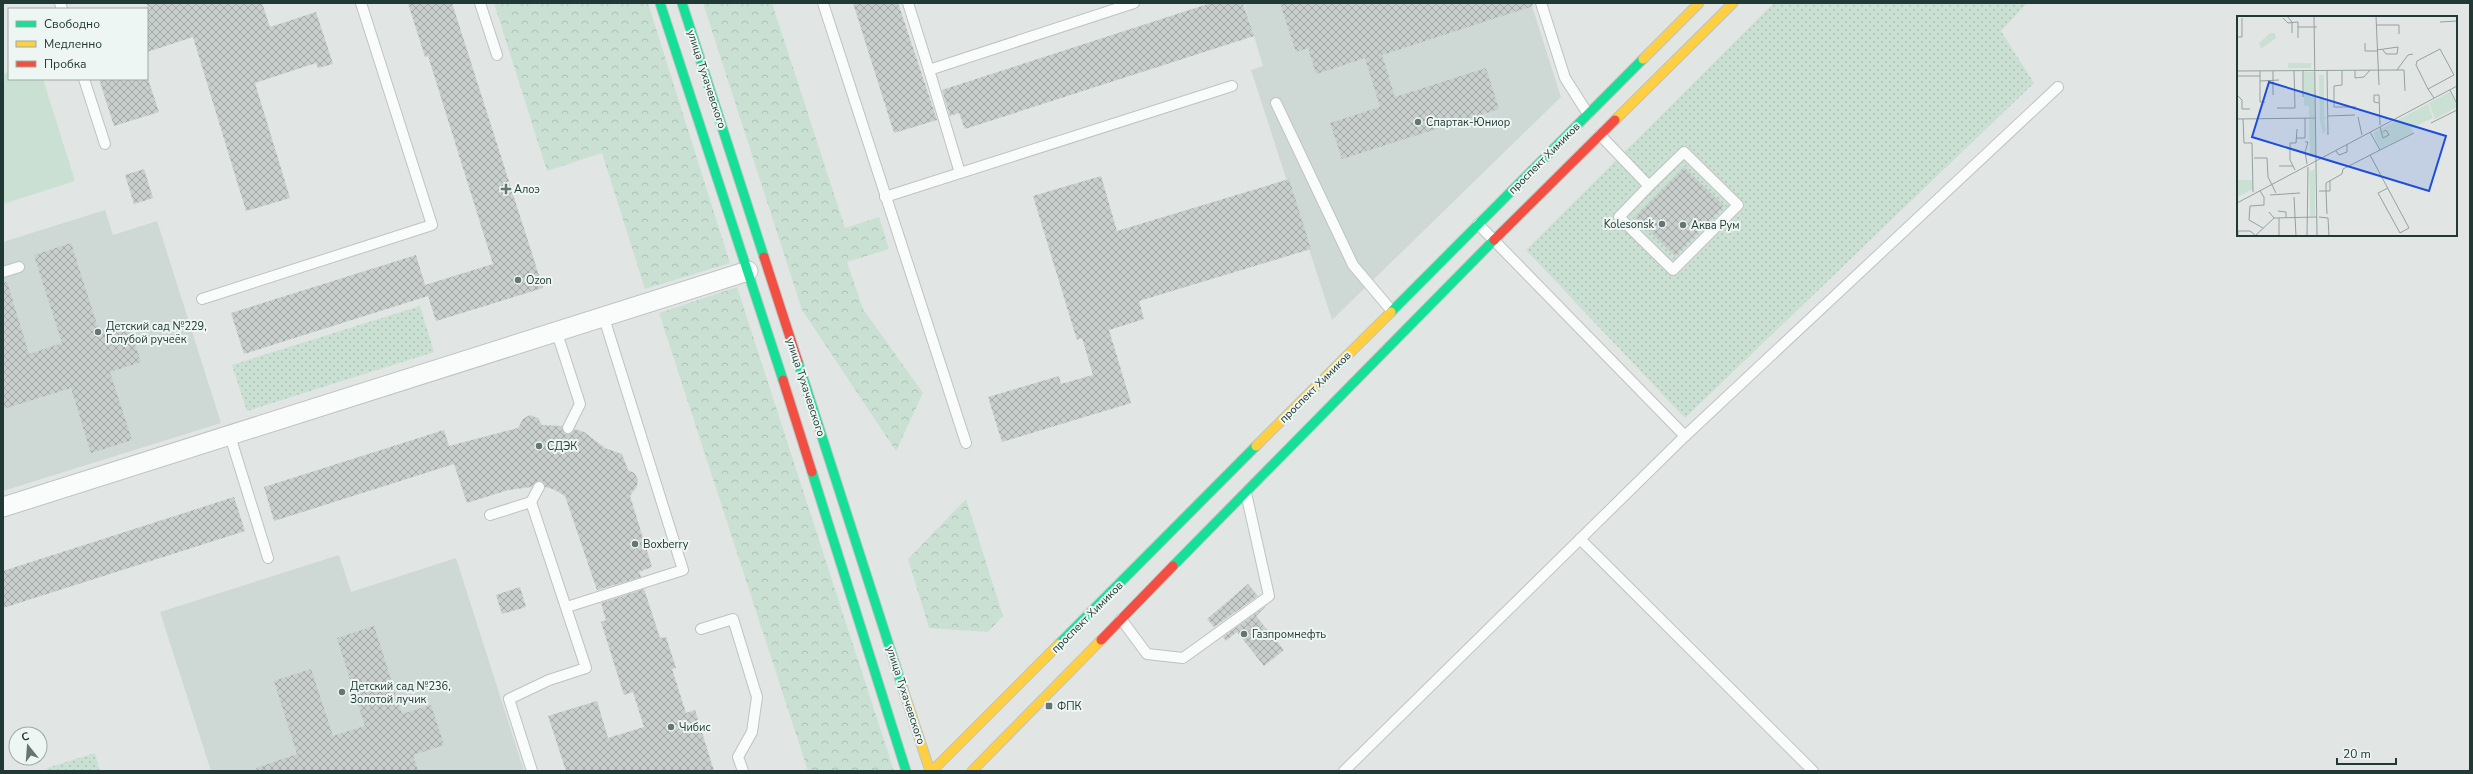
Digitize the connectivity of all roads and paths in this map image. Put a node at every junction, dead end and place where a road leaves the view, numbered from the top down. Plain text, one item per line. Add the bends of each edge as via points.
1 (361, 3) edge
2 (480, 3) edge
3 (660, 3) edge
4 (682, 3) edge
5 (823, 3) edge
6 (908, 3) edge
7 (1134, 3) edge
8 (1541, 3) edge
9 (1699, 3) edge
10 (1733, 3) edge
11 (496, 55) dead end
12 (929, 70) junction
13 (84, 80) edge
14 (1232, 86) dead end
15 (2058, 87) dead end
16 (1276, 103) dead end
17 (1588, 114) junction
18 (1600, 135) junction
19 (105, 144) dead end
20 (960, 173) junction
21 (1649, 186) junction
22 (885, 197) junction
23 (1478, 224) junction
24 (1494, 240) junction
25 (19, 267) dead end
26 (748, 271) junction
27 (3, 272) edge
28 (202, 300) dead end
29 (1391, 310) junction
30 (604, 318) junction
31 (557, 333) junction
32 (568, 428) dead end
33 (230, 436) junction
34 (1685, 436) junction
35 (966, 443) dead end
36 (539, 487) dead end
37 (1246, 493) junction
38 (531, 502) junction
39 (3, 507) edge
40 (490, 515) dead end
41 (1580, 539) junction
42 (268, 558) dead end
43 (567, 607) junction
44 (1121, 619) junction
45 (701, 629) dead end
46 (532, 771) edge
47 (743, 771) edge
48 (906, 771) edge
49 (931, 771) edge
50 (972, 771) edge
51 (1344, 771) edge
52 (1813, 771) edge

1 - 28 lane via 432,225
2 - 11 lane
3 - 26 main road, улица Тухачевского
4 - 49 main road, улица Тухачевского
5 - 22 lane
6 - 12 lane
7 - 12 lane
8 - 17 lane via 1565,78
9 - 17 main road, проспект Химиков
10 - 18 main road
12 - 20 lane
13 - 19 lane
14 - 20 lane
15 - 34 lane
16 - 29 lane via 1353,265
17 - 23 main road, проспект Химиков
18 - 21 lane
18 - 24 main road
20 - 22 lane
21 - 21 lane via 1619,217 1673,270 1738,205 1684,152
22 - 35 lane
23 - 24 lane
23 - 29 main road, проспект Химиков
24 - 34 lane
24 - 37 main road
25 - 27 lane
26 - 30 street
26 - 48 main road, улица Тухачевского
29 - 49 main road, проспект Химиков
30 - 31 street
30 - 43 lane via 683,570
31 - 32 lane via 580,404
31 - 33 street
33 - 39 street
33 - 42 lane
34 - 41 lane
36 - 38 lane
37 - 44 main road
37 - 44 lane via 1269,596 1183,658 1147,654
38 - 40 lane
38 - 43 lane
41 - 51 lane
41 - 52 lane
43 - 46 lane via 586,668 549,680 510,699
44 - 50 main road
45 - 47 lane via 733,619 757,697 752,732 738,757

